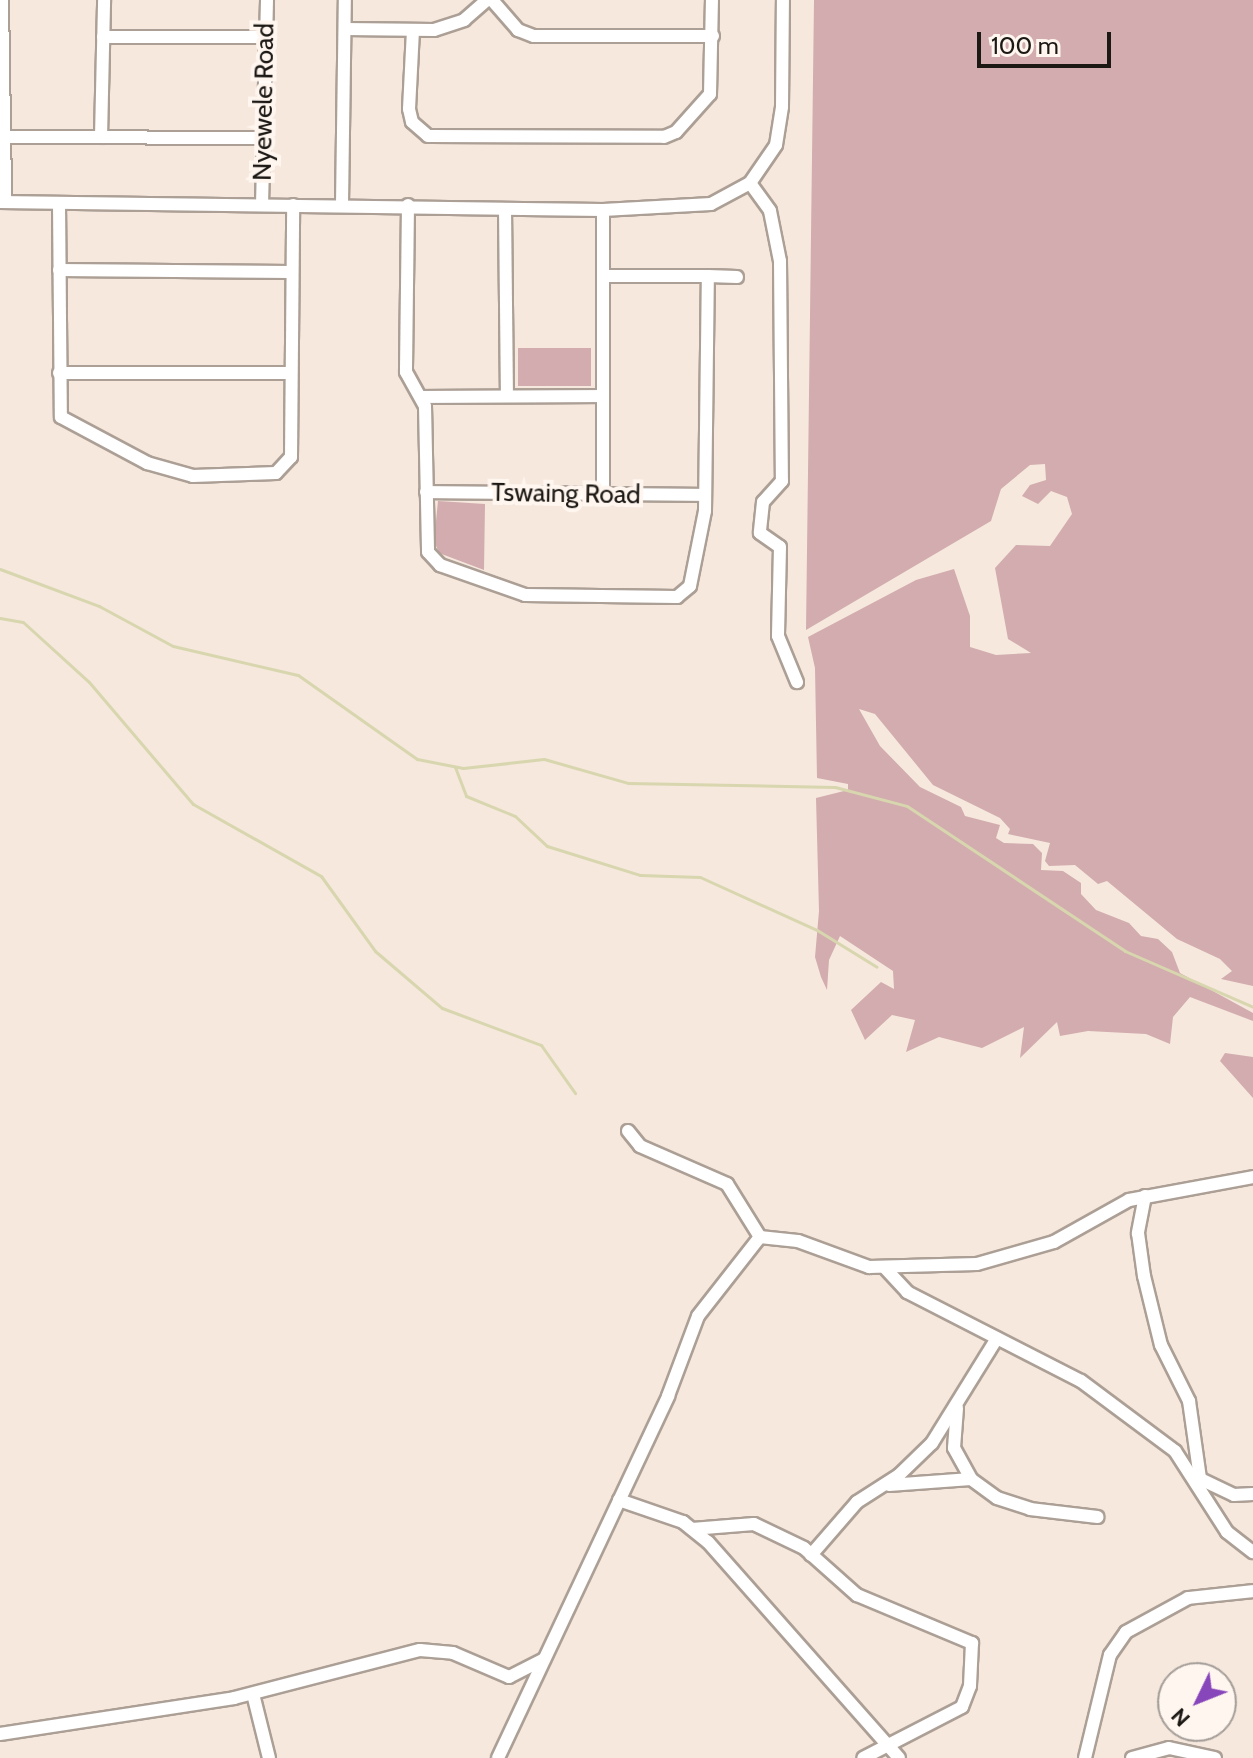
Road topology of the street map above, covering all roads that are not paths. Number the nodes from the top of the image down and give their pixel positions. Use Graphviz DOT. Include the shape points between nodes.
graph roads {
  1 [pos="2,0"];
  2 [pos="104,0"];
  3 [pos="267,0"];
  4 [pos="345,0"];
  5 [pos="489,0"];
  6 [pos="712,0"];
  7 [pos="783,0"];
  8 [pos="345,29"];
  9 [pos="413,30"];
  10 [pos="713,36"];
  11 [pos="103,37"];
  12 [pos="266,37"];
  13 [pos="2,137"];
  14 [pos="101,137"];
  15 [pos="263,138"];
  16 [pos="750,183"];
  17 [pos="2,202"];
  18 [pos="59,203"];
  19 [pos="342,204"];
  20 [pos="262,205"];
  21 [pos="293,205"];
  22 [pos="408,205"];
  23 [pos="505,209"];
  24 [pos="603,210"];
  25 [pos="59,270"];
  26 [pos="290,272"];
  27 [pos="603,276"];
  28 [pos="708,276"];
  29 [pos="737,277"];
  30 [pos="59,373"];
  31 [pos="290,373"];
  32 [pos="507,394"];
  33 [pos="602,396"];
  34 [pos="423,397"];
  35 [pos="426,492"];
  36 [pos="603,495"];
  37 [pos="705,495"];
  38 [pos="797,682"];
  39 [pos="628,1131"];
  40 [pos="1253,1177"];
  41 [pos="1145,1196"];
  42 [pos="760,1237"];
  43 [pos="885,1268"];
  44 [pos="997,1338"];
  45 [pos="957,1405"];
  46 [pos="1197,1477"];
  47 [pos="971,1479"];
  48 [pos="882,1486"];
  49 [pos="1253,1494"];
  50 [pos="619,1500"];
  51 [pos="1098,1517"];
  52 [pos="692,1529"];
  53 [pos="1253,1552"];
  54 [pos="811,1555"];
  55 [pos="1253,1591"];
  56 [pos="544,1659"];
  57 [pos="253,1694"];
  58 [pos="0,1734"];
  59 [pos="887,1745"];
  60 [pos="269,1758"];
  61 [pos="498,1758"];
  62 [pos="863,1758"];
  63 [pos="899,1758"];
  64 [pos="1085,1758"];
  65 [pos="1132,1758"];
  66 [pos="1215,1758"];
  1 -- 13 [label="street"];
  2 -- 11 [label="street"];
  3 -- 12 [label="street, Nyewele Road"];
  4 -- 8 [label="street"];
  5 -- 9 [label="street" via="454,25"];
  5 -- 10 [label="street" via="518,30 534,36"];
  6 -- 10 [label="street"];
  7 -- 16 [label="street" via="781,126 770,155"];
  8 -- 9 [label="street"];
  8 -- 19 [label="street"];
  9 -- 10 [label="street" via="412,122 440,138 670,135 708,100"];
  11 -- 12 [label="street"];
  11 -- 14 [label="street"];
  12 -- 15 [label="street, Nyewele Road"];
  13 -- 14 [label="street"];
  13 -- 17 [label="street"];
  14 -- 15 [label="street"];
  15 -- 20 [label="street, Nyewele Road"];
  16 -- 24 [label="street" via="711,204"];
  16 -- 38 [label="street" via="770,211 780,261 782,481 763,502 760,533 780,547 778,636"];
  17 -- 18 [label="street"];
  18 -- 20 [label="street"];
  18 -- 25 [label="street"];
  19 -- 21 [label="street"];
  19 -- 22 [label="street"];
  20 -- 21 [label="street"];
  21 -- 26 [label="street"];
  22 -- 23 [label="street"];
  22 -- 34 [label="street" via="406,372"];
  23 -- 24 [label="street"];
  23 -- 32 [label="street"];
  24 -- 27 [label="street"];
  25 -- 26 [label="street"];
  25 -- 30 [label="street"];
  26 -- 31 [label="street"];
  27 -- 28 [label="street"];
  27 -- 33 [label="street"];
  28 -- 29 [label="street"];
  28 -- 37 [label="street"];
  30 -- 31 [label="street"];
  30 -- 31 [label="street" via="58,408 68,424 147,463 193,476 282,470 291,457"];
  32 -- 33 [label="street"];
  32 -- 34 [label="street"];
  33 -- 36 [label="street"];
  34 -- 35 [label="street"];
  35 -- 36 [label="street, Tswaing Road"];
  35 -- 37 [label="street" via="426,547 440,565 525,595 671,598 690,586"];
  36 -- 37 [label="street, Tswaing Road"];
  39 -- 42 [label="street" via="640,1146 727,1184"];
  40 -- 41 [label="street"];
  41 -- 43 [label="street" via="1100,1214 1054,1242 991,1261"];
  41 -- 46 [label="street" via="1138,1233 1144,1276 1161,1345 1189,1401"];
  42 -- 43 [label="street" via="798,1241"];
  42 -- 50 [label="street" via="698,1316"];
  43 -- 44 [label="street" via="907,1292"];
  44 -- 45 [label="street"];
  44 -- 46 [label="street" via="1081,1381 1175,1451"];
  45 -- 47 [label="street" via="954,1448"];
  45 -- 48 [label="street" via="932,1443"];
  46 -- 49 [label="street" via="1234,1495"];
  46 -- 53 [label="street" via="1227,1532"];
  47 -- 48 [label="street"];
  47 -- 51 [label="street" via="997,1498 1030,1509"];
  48 -- 54 [label="street" via="857,1502"];
  50 -- 52 [label="street"];
  50 -- 56 [label="street"];
  52 -- 54 [label="street" via="754,1524"];
  52 -- 59 [label="street"];
  54 -- 59 [label="street" via="857,1595 972,1643 970,1686 962,1707"];
  55 -- 64 [label="street" via="1188,1598 1126,1632 1110,1655"];
  56 -- 57 [label="street" via="509,1677 453,1653 420,1650"];
  56 -- 61 [label="street"];
  57 -- 58 [label="street"];
  57 -- 60 [label="street"];
  59 -- 62 [label="street"];
  59 -- 63 [label="street"];
  65 -- 66 [label="street" via="1169,1748"];
}
